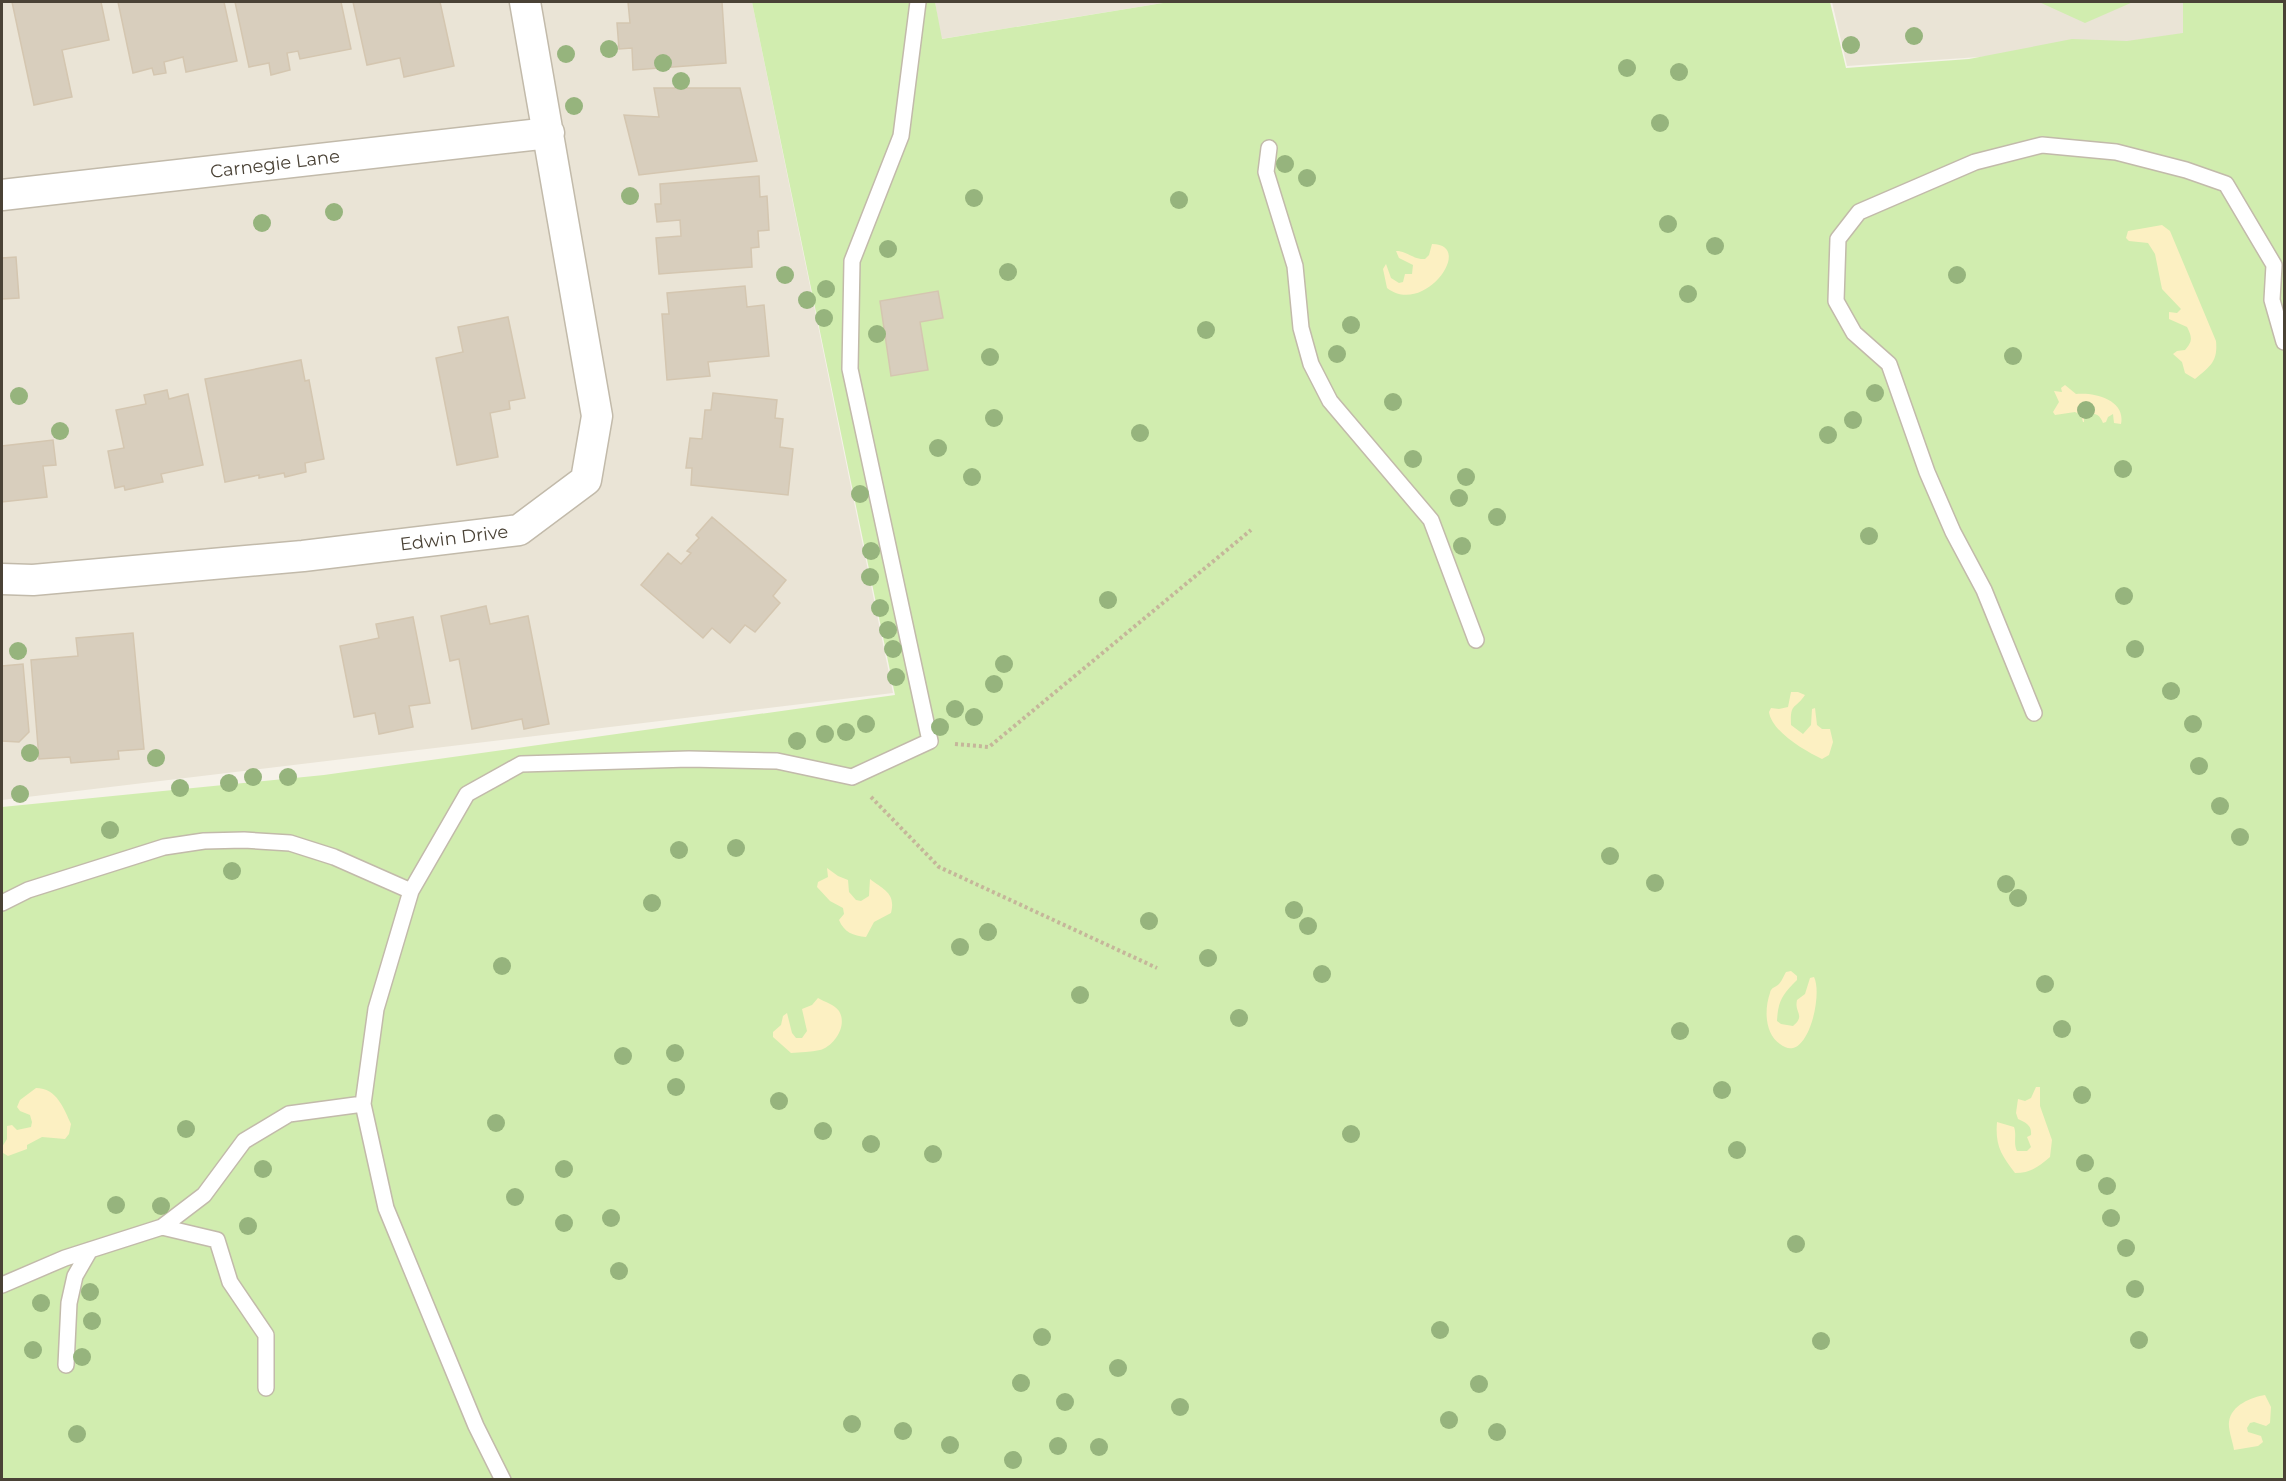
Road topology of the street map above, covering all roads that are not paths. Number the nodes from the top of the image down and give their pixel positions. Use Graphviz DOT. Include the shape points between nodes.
graph roads {
  1 [pos="525,2"];
  2 [pos="918,2"];
  3 [pos="549,133"];
  4 [pos="1269,148"];
  5 [pos="2,195"];
  6 [pos="2284,342"];
  7 [pos="2,579"];
  8 [pos="1476,640"];
  9 [pos="2034,713"];
  10 [pos="411,891"];
  11 [pos="2,903"];
  12 [pos="363,1104"];
  13 [pos="162,1227"];
  14 [pos="90,1250"];
  15 [pos="2,1285"];
  16 [pos="66,1365"];
  17 [pos="266,1388"];
  18 [pos="503,1479"];
  1 -- 3 [label="street, Edwin Drive"];
  2 -- 10 [label="lane" via="901,136 852,261 850,369 930,741 852,777 777,761 689,759 521,764 467,794"];
  3 -- 5 [label="street, Carnegie Lane"];
  3 -- 7 [label="street, Edwin Drive" via="597,416 586,480 519,530 303,556 33,580"];
  4 -- 8 [label="lane" via="1266,171 1295,266 1301,328 1311,364 1330,401 1431,520"];
  6 -- 9 [label="lane" via="2272,300 2274,265 2226,184 2116,152 2042,145 1975,162 1859,212 1838,239 1836,301 1854,333 1888,364 1927,472 1984,590"];
  10 -- 11 [label="lane" via="334,857 290,843 204,841 164,847 28,890"];
  10 -- 12 [label="lane" via="376,1009"];
  12 -- 13 [label="lane" via="289,1114 244,1141 204,1195"];
  12 -- 18 [label="lane" via="386,1208 476,1426"];
  13 -- 14 [label="lane"];
  13 -- 17 [label="lane" via="218,1240 230,1282 266,1335"];
  14 -- 15 [label="lane"];
  14 -- 16 [label="lane" via="75,1276 69,1304"];
}
